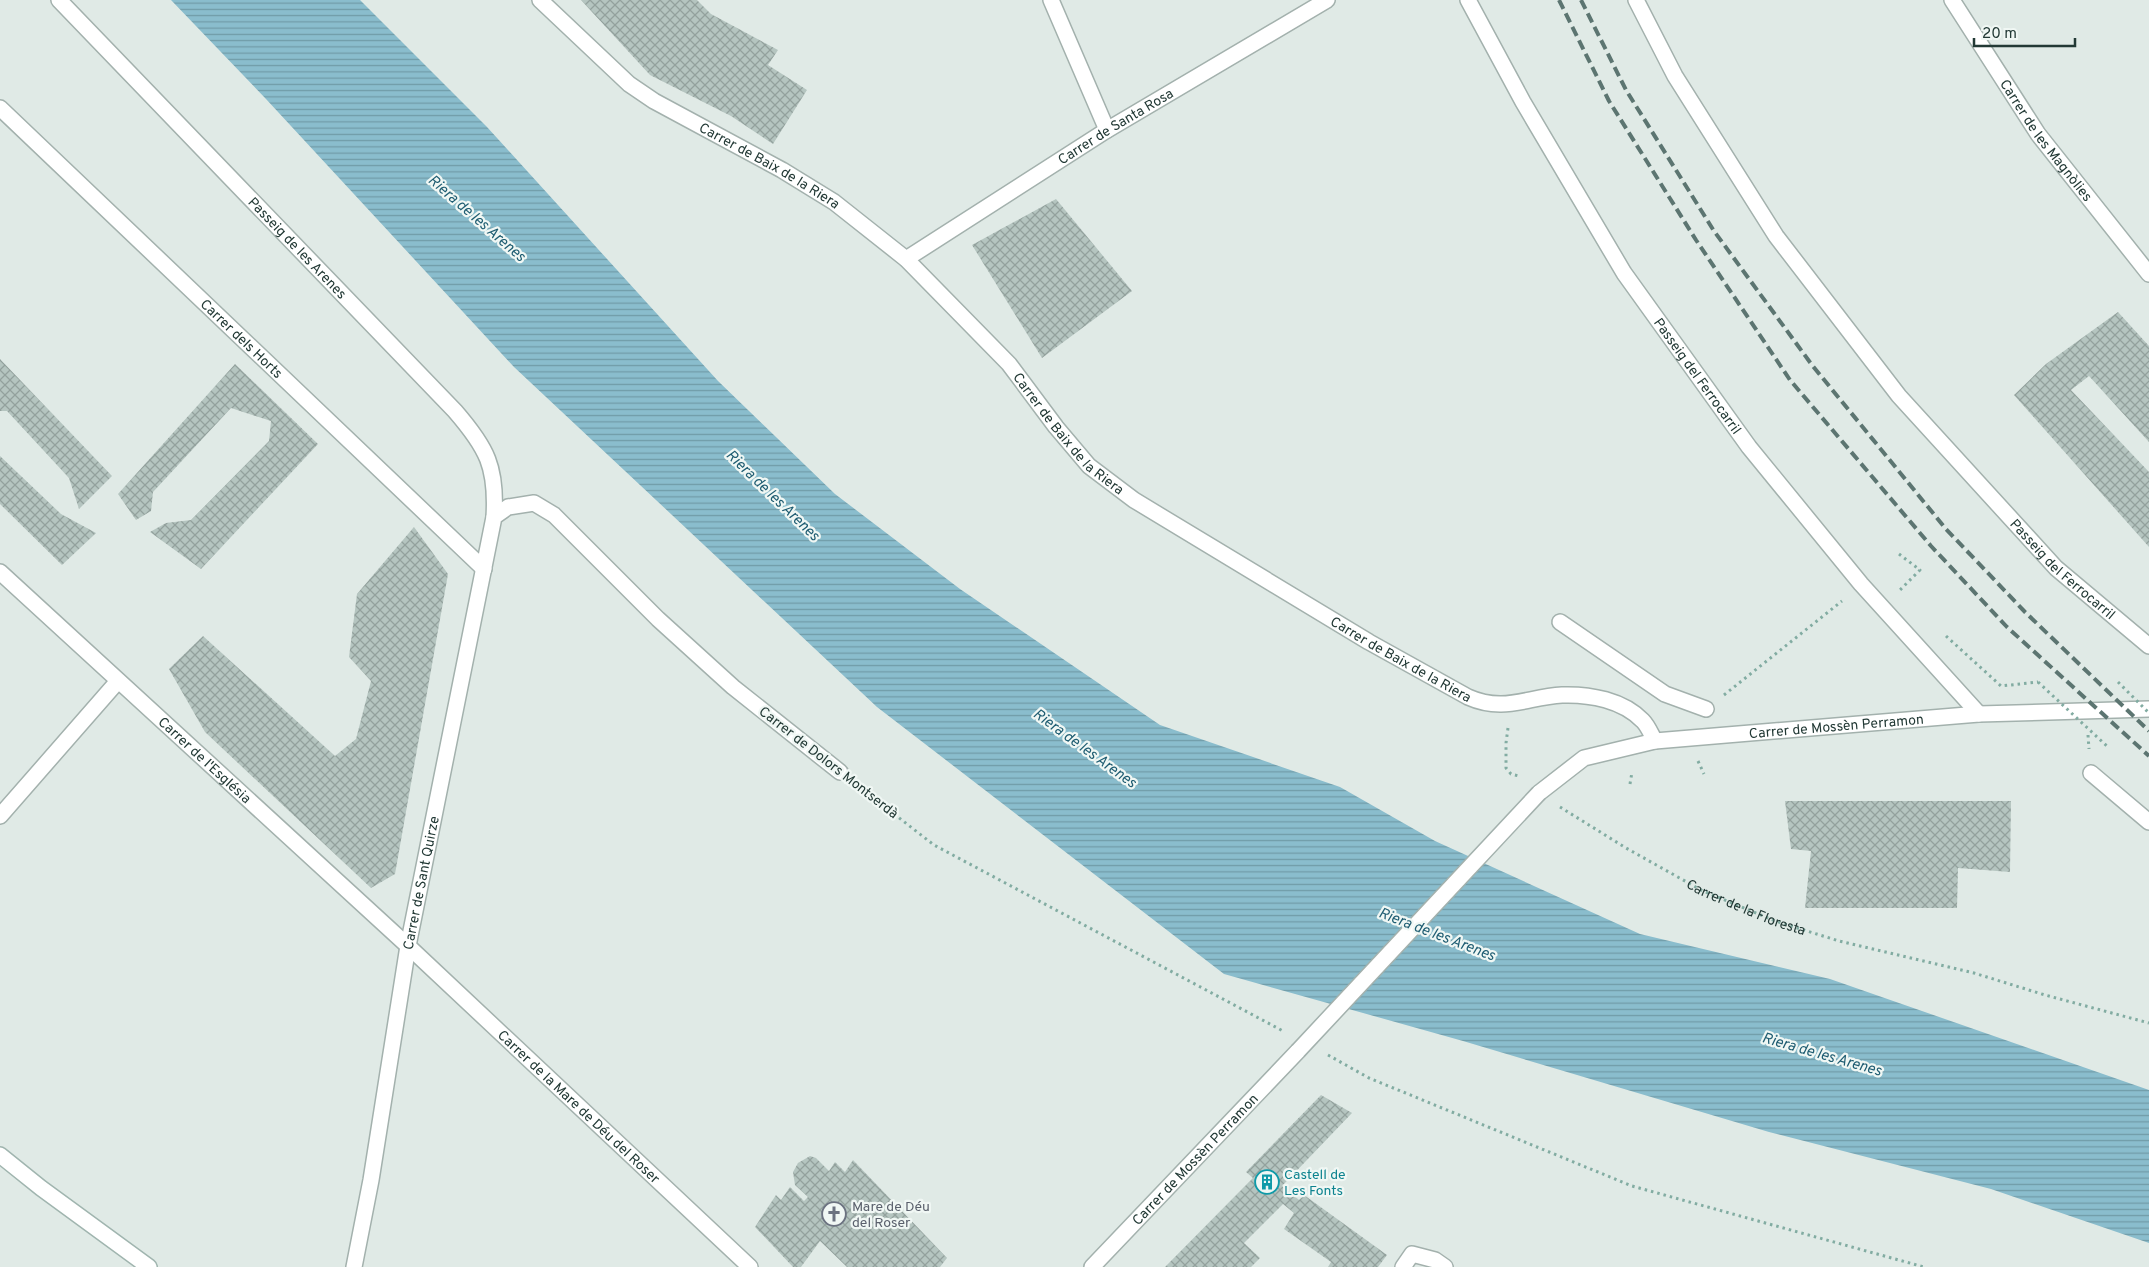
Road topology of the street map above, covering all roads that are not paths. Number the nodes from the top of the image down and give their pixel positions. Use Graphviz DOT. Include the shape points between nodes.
graph roads {
  1 [pos="59,0"];
  2 [pos="540,0"];
  3 [pos="1051,0"];
  4 [pos="1327,0"];
  5 [pos="1468,0"];
  6 [pos="1636,0"];
  7 [pos="1952,0"];
  8 [pos="0,108"];
  9 [pos="1107,130"];
  10 [pos="906,259"];
  11 [pos="2149,274"];
  12 [pos="494,517"];
  13 [pos="484,569"];
  14 [pos="0,572"];
  15 [pos="1560,622"];
  16 [pos="2149,646"];
  17 [pos="118,681"];
  18 [pos="1706,709"];
  19 [pos="2149,709"];
  20 [pos="1979,714"];
  21 [pos="1655,741"];
  22 [pos="840,772"];
  23 [pos="2091,773"];
  24 [pos="0,816"];
  25 [pos="2149,822"];
  26 [pos="408,946"];
  27 [pos="0,1155"];
  28 [pos="149,1267"];
  29 [pos="354,1267"];
  30 [pos="750,1267"];
  31 [pos="1092,1267"];
  32 [pos="1403,1267"];
  33 [pos="1445,1267"];
  1 -- 12 [label="street, Passeig de les Arenes" via="478,438 489,461 495,493"];
  2 -- 10 [label="street, Carrer de Baix de la Riera" via="629,84 834,202"];
  3 -- 9 [label="street"];
  4 -- 9 [label="street, Carrer de Santa Rosa"];
  5 -- 20 [label="street, Passeig del Ferrocarril" via="1523,102 1624,273 1749,447 1861,584"];
  6 -- 16 [label="street, Passeig del Ferrocarril" via="1675,76 1776,236 1899,396 2056,568"];
  7 -- 11 [label="street, Carrer de les Magnòlies" via="2038,134"];
  8 -- 13 [label="street, Carrer dels Horts"];
  9 -- 10 [label="street, Carrer de Santa Rosa"];
  10 -- 21 [label="street, Carrer de Baix de la Riera" via="1009,364 1089,466 1134,500 1344,628 1482,703 1509,704 1561,695 1602,698 1629,708 1644,722"];
  12 -- 13 [label="street, Carrer de Sant Quirze"];
  12 -- 22 [label="street, Carrer de Dolors Montserdà" via="508,507 534,502 554,515 658,619 733,687"];
  13 -- 26 [label="street, Carrer de Sant Quirze"];
  14 -- 17 [label="street, Carrer de l'Església"];
  15 -- 18 [label="street" via="1665,694"];
  17 -- 24 [label="street"];
  17 -- 26 [label="street, Carrer de l'Església"];
  19 -- 20 [label="street, Carrer de Mossèn Perramon"];
  20 -- 21 [label="street, Carrer de Mossèn Perramon"];
  21 -- 31 [label="street, Carrer de Mossèn Perramon, bridge" via="1584,758 1538,793"];
  23 -- 25 [label="street"];
  26 -- 29 [label="street, Carrer de Sant Quirze"];
  26 -- 30 [label="street, Carrer de la Mare de Déu del Roser"];
  27 -- 28 [label="street"];
  32 -- 33 [label="street" via="1412,1254 1435,1260"];
}
